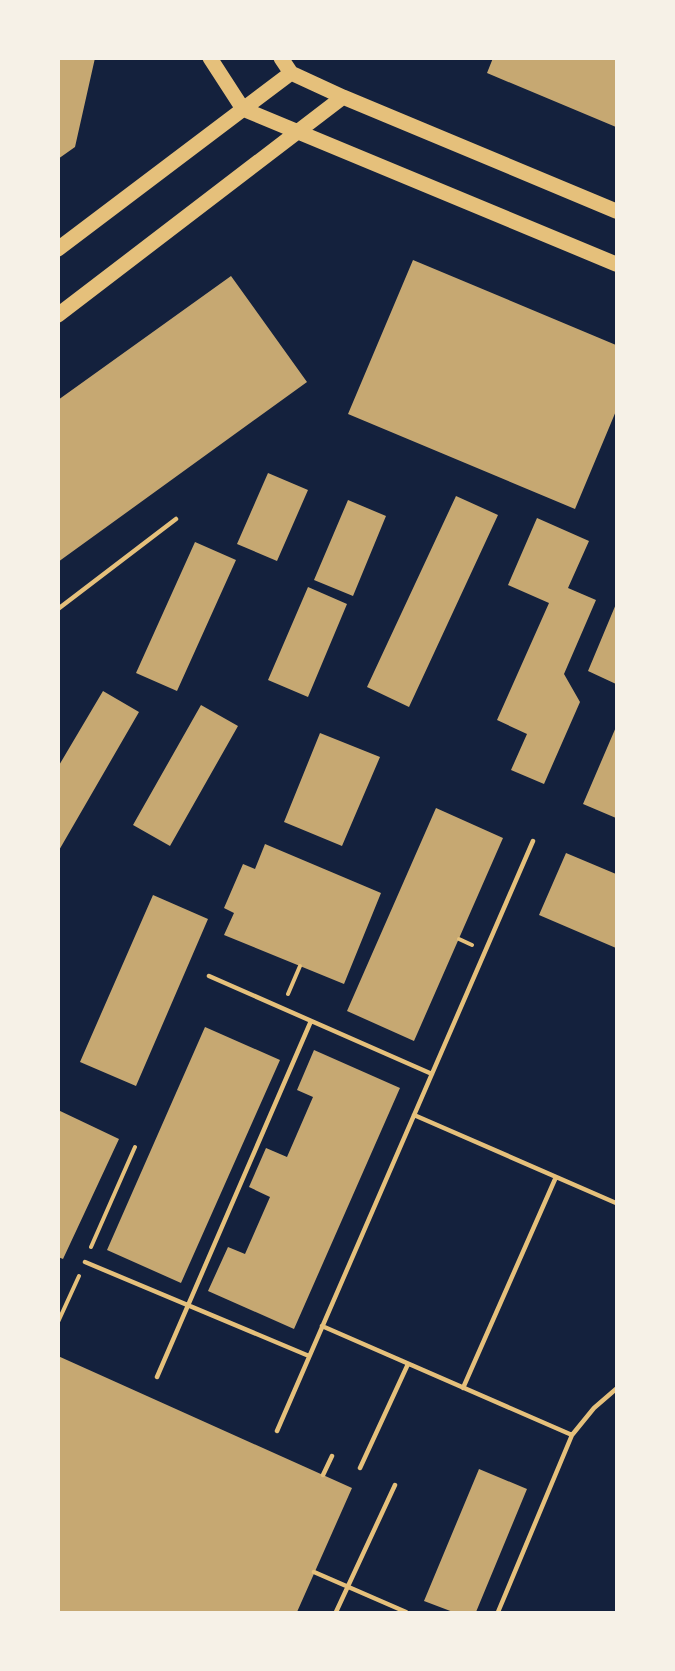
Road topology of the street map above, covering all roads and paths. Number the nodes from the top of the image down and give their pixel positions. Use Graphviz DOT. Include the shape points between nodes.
graph roads {
  1 [pos="210,58"];
  2 [pos="281,58"];
  3 [pos="291,73"];
  4 [pos="343,97"];
  5 [pos="243,109"];
  6 [pos="300,131"];
  7 [pos="616,211"];
  8 [pos="58,249"];
  9 [pos="616,264"];
  10 [pos="58,315"];
  11 [pos="176,519"];
  12 [pos="58,609"];
  13 [pos="533,841"];
  14 [pos="300,966"];
  15 [pos="209,976"];
  16 [pos="291,987"];
  17 [pos="311,1021"];
  18 [pos="432,1074"];
  19 [pos="414,1115"];
  20 [pos="135,1147"];
  21 [pos="556,1177"];
  22 [pos="616,1203"];
  23 [pos="85,1262"];
  24 [pos="187,1304"];
  25 [pos="58,1322"];
  26 [pos="322,1326"];
  27 [pos="309,1356"];
  28 [pos="408,1365"];
  29 [pos="157,1377"];
  30 [pos="463,1388"];
  31 [pos="616,1389"];
  32 [pos="276,1431"];
  33 [pos="572,1435"];
  34 [pos="332,1456"];
  35 [pos="360,1468"];
  36 [pos="322,1475"];
  37 [pos="395,1485"];
  38 [pos="314,1572"];
  39 [pos="348,1587"];
  40 [pos="336,1612"];
  41 [pos="406,1612"];
  42 [pos="498,1612"];
  1 -- 5 [label="main road"];
  2 -- 3 [label="main road"];
  3 -- 4 [label="main road"];
  3 -- 5 [label="main road"];
  4 -- 6 [label="main road"];
  4 -- 7 [label="main road"];
  5 -- 6 [label="main road"];
  5 -- 8 [label="main road"];
  6 -- 9 [label="main road"];
  6 -- 10 [label="main road"];
  11 -- 12 [label="lane"];
  13 -- 18 [label="lane"];
  14 -- 16 [label="path"];
  15 -- 17 [label="lane"];
  17 -- 18 [label="lane"];
  17 -- 24 [label="lane"];
  18 -- 19 [label="lane"];
  19 -- 21 [label="lane"];
  19 -- 26 [label="lane"];
  20 -- 23 [label="path"];
  21 -- 22 [label="lane"];
  21 -- 30 [label="lane"];
  23 -- 24 [label="lane"];
  23 -- 25 [label="path"];
  24 -- 27 [label="lane"];
  24 -- 29 [label="lane"];
  26 -- 27 [label="lane"];
  26 -- 28 [label="lane"];
  27 -- 32 [label="lane"];
  28 -- 30 [label="lane"];
  28 -- 35 [label="lane"];
  30 -- 33 [label="lane"];
  31 -- 33 [label="lane"];
  33 -- 42 [label="lane"];
  34 -- 36 [label="lane"];
  37 -- 39 [label="lane"];
  38 -- 39 [label="lane"];
  39 -- 40 [label="lane"];
  39 -- 41 [label="lane"];
}
